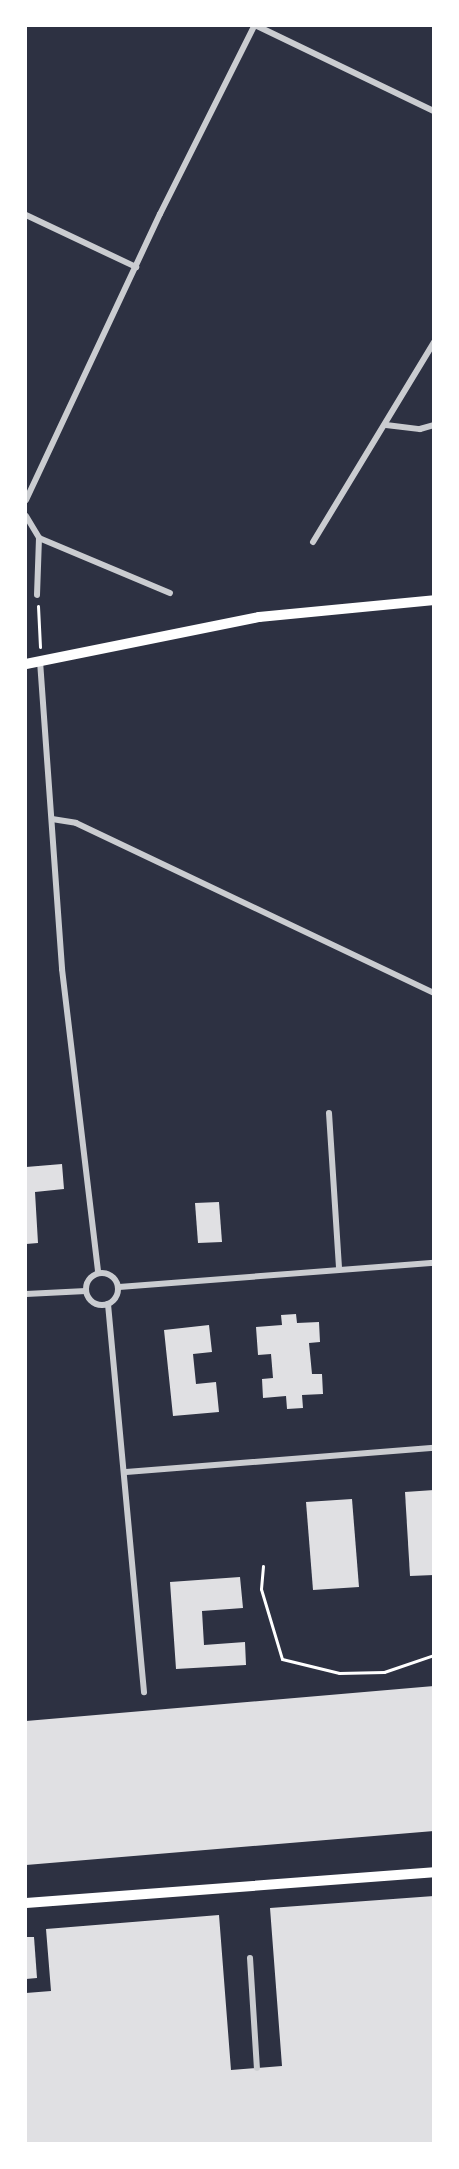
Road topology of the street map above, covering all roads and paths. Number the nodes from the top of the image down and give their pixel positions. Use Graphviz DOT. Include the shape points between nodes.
graph roads {
  1 [pos="255,26"];
  2 [pos="434,111"];
  3 [pos="26,215"];
  4 [pos="136,267"];
  5 [pos="434,342"];
  6 [pos="386,425"];
  7 [pos="434,425"];
  8 [pos="26,500"];
  9 [pos="26,516"];
  10 [pos="39,538"];
  11 [pos="313,542"];
  12 [pos="170,593"];
  13 [pos="37,595"];
  14 [pos="434,600"];
  15 [pos="40,661"];
  16 [pos="26,664"];
  17 [pos="51,819"];
  18 [pos="434,993"];
  19 [pos="329,1113"];
  20 [pos="434,1263"];
  21 [pos="339,1268"];
  22 [pos="98,1273"];
  23 [pos="119,1287"];
  24 [pos="86,1290"];
  25 [pos="26,1294"];
  26 [pos="108,1304"];
  27 [pos="434,1448"];
  28 [pos="126,1472"];
  29 [pos="263,1566"];
  30 [pos="434,1655"];
  31 [pos="144,1692"];
  32 [pos="434,1872"];
  33 [pos="26,1903"];
  34 [pos="250,1958"];
  35 [pos="257,2068"];
  1 -- 2 [label="street"];
  1 -- 4 [label="street"];
  3 -- 4 [label="street"];
  4 -- 8 [label="street"];
  5 -- 6 [label="street"];
  6 -- 7 [label="street" via="420,429"];
  6 -- 11 [label="street"];
  9 -- 10 [label="street"];
  10 -- 12 [label="street"];
  10 -- 13 [label="street"];
  13 -- 15 [label="path"];
  14 -- 15 [label="main road" via="259,616"];
  15 -- 16 [label="main road"];
  15 -- 17 [label="street"];
  17 -- 18 [label="street" via="76,823"];
  17 -- 22 [label="street" via="62,969"];
  19 -- 21 [label="street"];
  20 -- 21 [label="street"];
  21 -- 23 [label="street"];
  22 -- 23 [label="street" via="113,1277"];
  22 -- 24 [label="street" via="90,1279"];
  23 -- 26 [label="street"];
  24 -- 25 [label="street"];
  24 -- 26 [label="street" via="93,1302"];
  26 -- 28 [label="street"];
  27 -- 28 [label="street"];
  28 -- 31 [label="street"];
  29 -- 30 [label="path" via="261,1589 282,1659 339,1672 384,1672"];
  32 -- 33 [label="main road"];
  34 -- 35 [label="street"];
}
